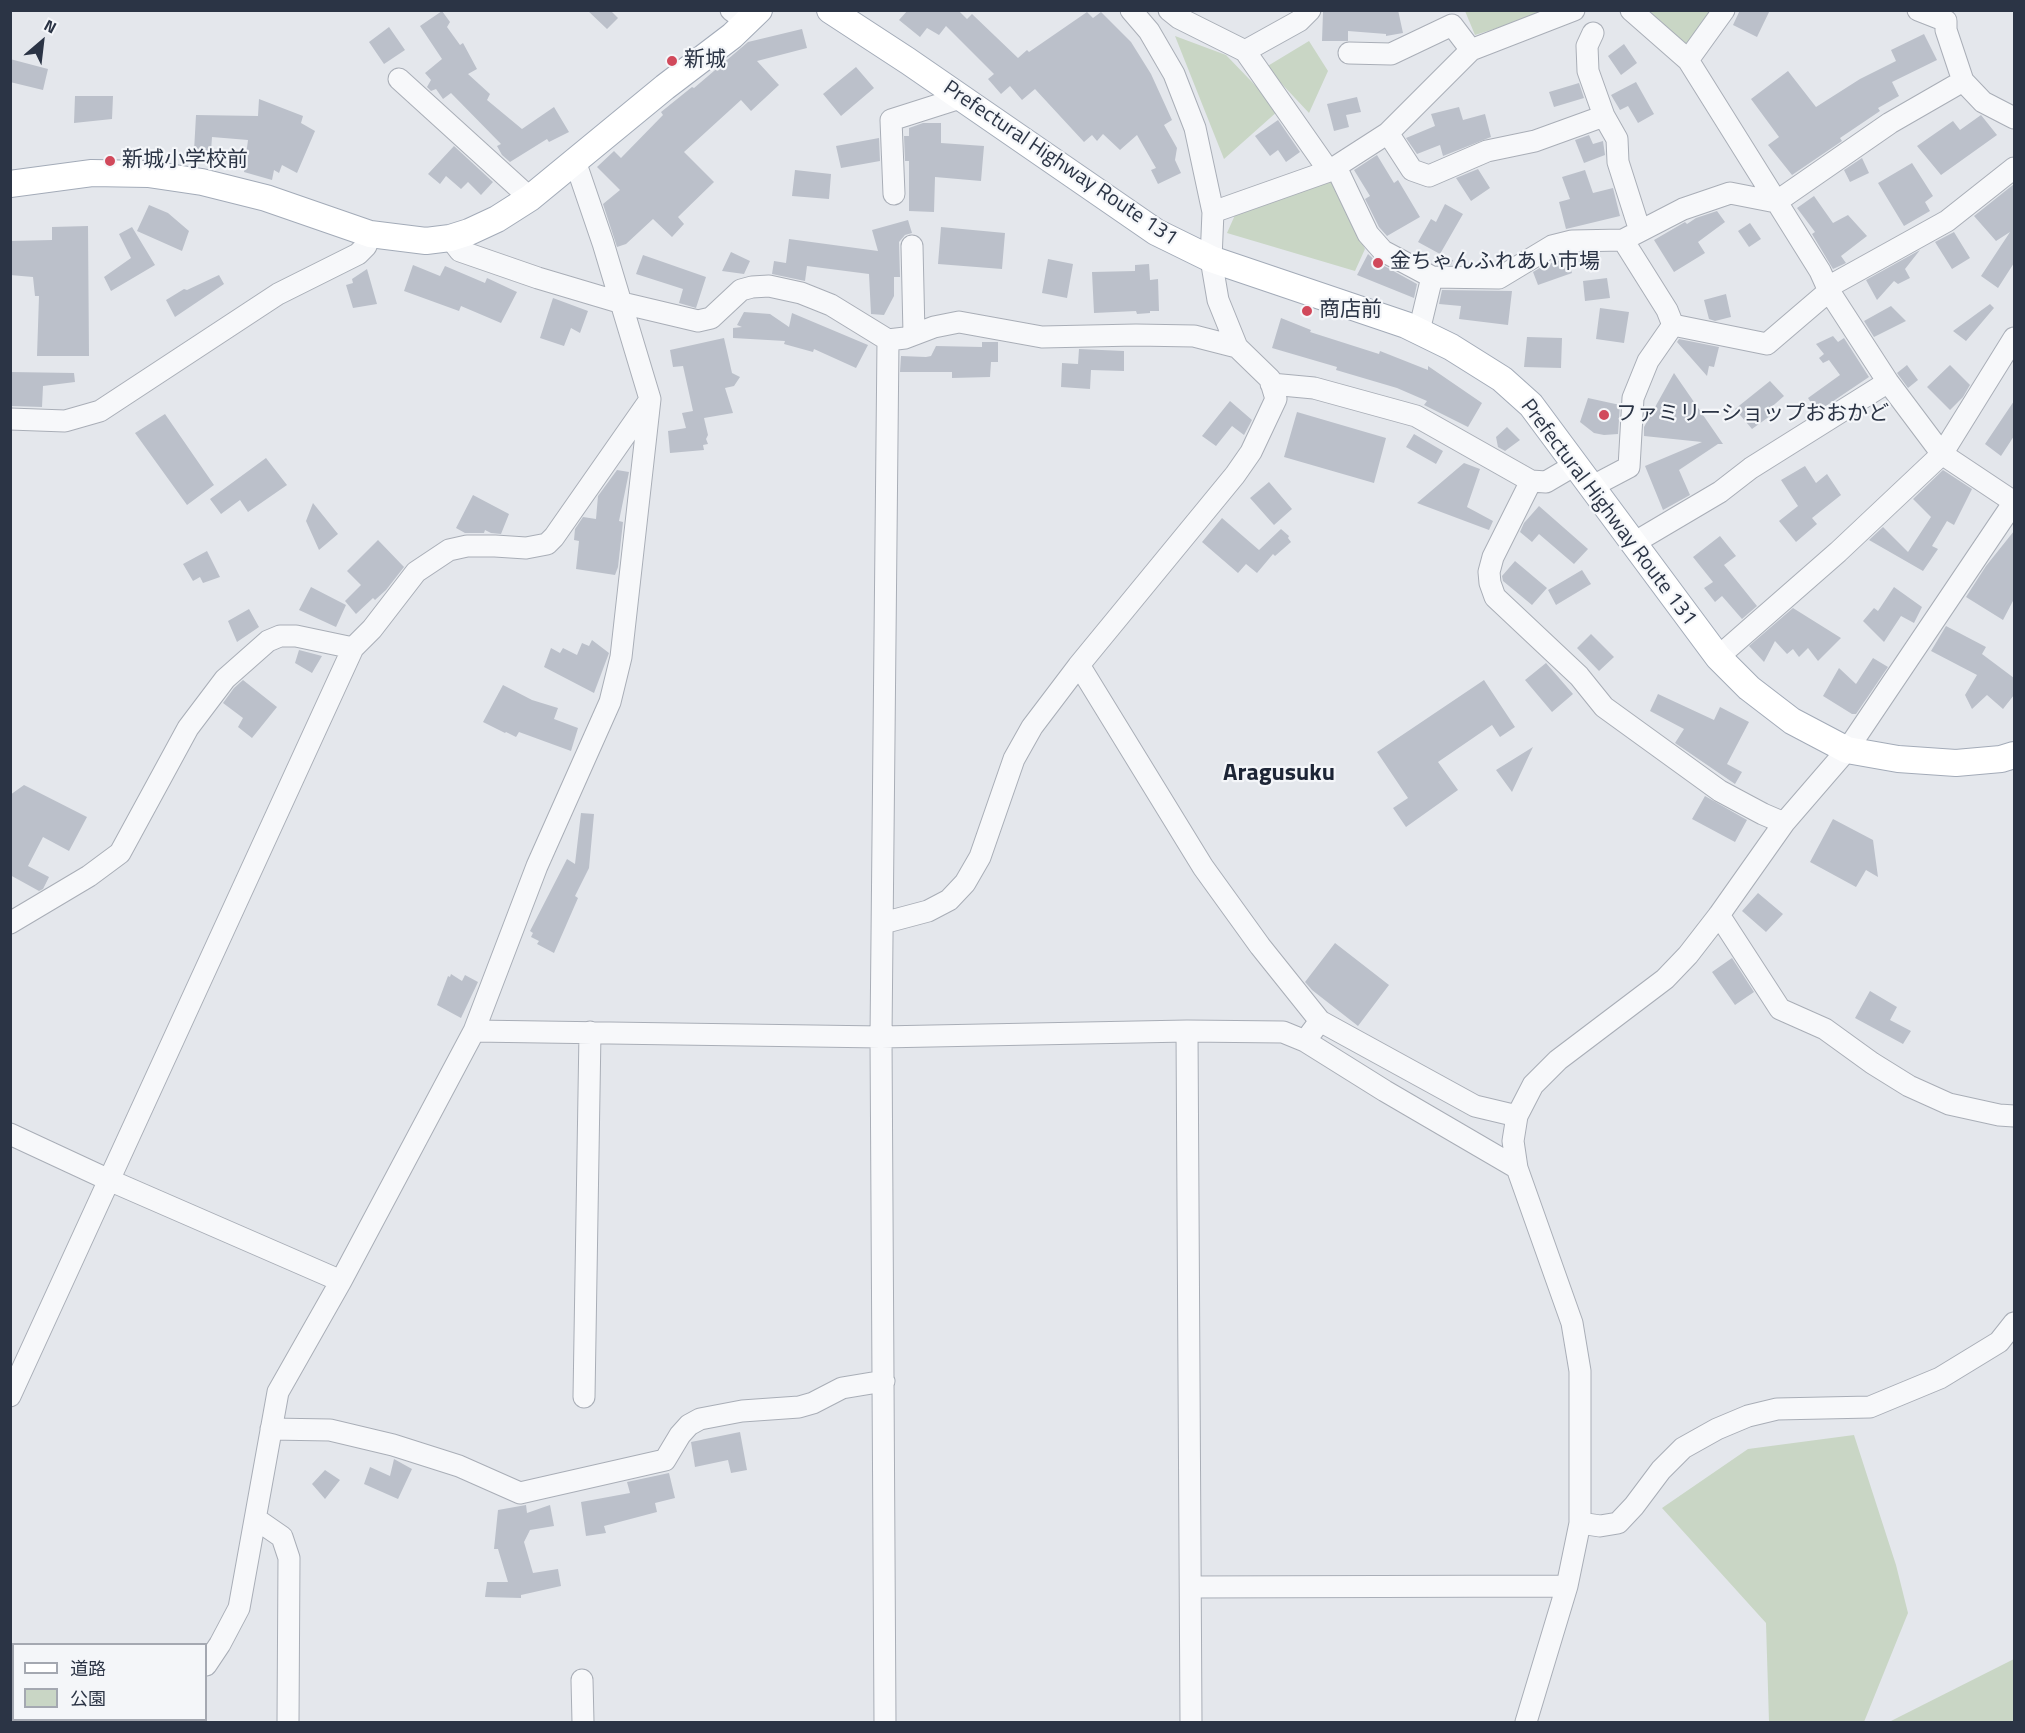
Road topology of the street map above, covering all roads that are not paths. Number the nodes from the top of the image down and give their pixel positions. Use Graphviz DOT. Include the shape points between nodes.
graph roads {
  1 [pos="830,10"];
  2 [pos="1131,10"];
  3 [pos="1168,10"];
  4 [pos="1310,10"];
  5 [pos="1574,10"];
  6 [pos="1631,10"];
  7 [pos="1724,10"];
  8 [pos="1918,10"];
  9 [pos="746,15"];
  10 [pos="1946,16"];
  11 [pos="1593,33"];
  12 [pos="1471,50"];
  13 [pos="1245,51"];
  14 [pos="1349,53"];
  15 [pos="1688,60"];
  16 [pos="399,79"];
  17 [pos="1963,81"];
  18 [pos="960,98"];
  19 [pos="1604,116"];
  20 [pos="2014,118"];
  21 [pos="1388,133"];
  22 [pos="575,161"];
  23 [pos="2014,168"];
  24 [pos="1333,169"];
  25 [pos="10,184"];
  26 [pos="894,194"];
  27 [pos="530,198"];
  28 [pos="1776,202"];
  29 [pos="1212,212"];
  30 [pos="370,234"];
  31 [pos="1631,236"];
  32 [pos="450,238"];
  33 [pos="912,246"];
  34 [pos="1211,259"];
  35 [pos="1431,277"];
  36 [pos="1828,289"];
  37 [pos="622,303"];
  38 [pos="1673,325"];
  39 [pos="1419,331"];
  40 [pos="914,334"];
  41 [pos="2014,338"];
  42 [pos="888,340"];
  43 [pos="1237,348"];
  44 [pos="1888,382"];
  45 [pos="1271,384"];
  46 [pos="650,399"];
  47 [pos="10,419"];
  48 [pos="1942,454"];
  49 [pos="1575,465"];
  50 [pos="1532,481"];
  51 [pos="1591,487"];
  52 [pos="2014,502"];
  53 [pos="1632,544"];
  54 [pos="353,648"];
  55 [pos="1718,657"];
  56 [pos="1079,665"];
  57 [pos="1847,750"];
  58 [pos="2014,755"];
  59 [pos="1784,823"];
  60 [pos="1719,915"];
  61 [pos="10,923"];
  62 [pos="883,923"];
  63 [pos="1320,1021"];
  64 [pos="474,1031"];
  65 [pos="1187,1031"];
  66 [pos="590,1032"];
  67 [pos="881,1037"];
  68 [pos="1305,1041"];
  69 [pos="1517,1116"];
  70 [pos="2014,1116"];
  71 [pos="10,1134"];
  72 [pos="1517,1168"];
  73 [pos="109,1180"];
  74 [pos="341,1281"];
  75 [pos="2014,1323"];
  76 [pos="884,1381"];
  77 [pos="10,1396"];
  78 [pos="584,1397"];
  79 [pos="271,1429"];
  80 [pos="256,1520"];
  81 [pos="1580,1523"];
  82 [pos="1567,1586"];
  83 [pos="1191,1587"];
  84 [pos="207,1664"];
  85 [pos="582,1680"];
  86 [pos="288,1722"];
  87 [pos="582,1722"];
  88 [pos="885,1722"];
  89 [pos="1191,1722"];
  90 [pos="1526,1722"];
  1 -- 18 [label="main road, Prefectural Highway Route 131"];
  2 -- 29 [label="street" via="1149,31 1174,74 1195,128"];
  3 -- 13 [label="street"];
  4 -- 13 [label="street" via="1299,21"];
  5 -- 12 [label="street"];
  6 -- 15 [label="street"];
  7 -- 15 [label="street"];
  8 -- 10 [label="street"];
  9 -- 22 [label="main road"];
  10 -- 17 [label="street" via="1946,30"];
  11 -- 19 [label="street" via="1587,46 1588,71"];
  12 -- 14 [label="street" via="1452,25 1391,54"];
  12 -- 21 [label="street"];
  13 -- 24 [label="street"];
  15 -- 28 [label="street"];
  16 -- 27 [label="street"];
  17 -- 20 [label="street" via="1983,102"];
  17 -- 28 [label="street" via="1890,123"];
  18 -- 26 [label="street" via="891,120"];
  18 -- 34 [label="main road, Prefectural Highway Route 131" via="1156,232"];
  19 -- 21 [label="street" via="1535,141 1487,150 1429,176 1412,171"];
  19 -- 31 [label="street" via="1617,139 1617,162"];
  21 -- 24 [label="street"];
  22 -- 27 [label="main road"];
  22 -- 37 [label="street"];
  23 -- 36 [label="street" via="1947,221"];
  24 -- 29 [label="street"];
  24 -- 35 [label="street" via="1368,234 1383,251"];
  25 -- 30 [label="main road" via="92,173 148,174 266,198"];
  27 -- 32 [label="main road" via="497,219"];
  28 -- 31 [label="street" via="1730,193 1683,209"];
  28 -- 36 [label="street"];
  29 -- 34 [label="street"];
  30 -- 32 [label="main road" via="426,241"];
  30 -- 47 [label="street" via="358,254 278,294 100,411 64,422"];
  31 -- 35 [label="street" via="1552,246 1499,278"];
  31 -- 38 [label="street"];
  32 -- 37 [label="street" via="460,251"];
  33 -- 40 [label="street"];
  34 -- 39 [label="main road, Prefectural Highway Route 131"];
  34 -- 43 [label="street" via="1218,300"];
  35 -- 39 [label="street"];
  36 -- 38 [label="street" via="1767,344"];
  36 -- 44 [label="street"];
  37 -- 42 [label="street" via="698,321 711,318 741,290 769,286 831,305"];
  37 -- 46 [label="street"];
  38 -- 51 [label="street" via="1648,361 1633,398 1629,467"];
  39 -- 49 [label="main road, Prefectural Highway Route 131" via="1502,379 1531,405"];
  40 -- 42 [label="street"];
  40 -- 43 [label="street" via="959,322 1042,337 1194,336"];
  41 -- 48 [label="street"];
  42 -- 62 [label="street"];
  43 -- 45 [label="street"];
  44 -- 48 [label="street"];
  44 -- 53 [label="street" via="1751,468 1720,492"];
  45 -- 50 [label="street" via="1314,388 1416,416"];
  45 -- 56 [label="street" via="1275,399 1241,467"];
  46 -- 54 [label="street" via="547,543 526,548 467,546 449,550 416,572"];
  46 -- 64 [label="street" via="621,657 610,702 537,866"];
  48 -- 52 [label="street"];
  48 -- 55 [label="street"];
  49 -- 50 [label="street" via="1546,482"];
  49 -- 51 [label="main road, Prefectural Highway Route 131"];
  50 -- 59 [label="street" via="1493,557 1489,572 1495,597 1579,676 1604,707 1720,791"];
  51 -- 53 [label="main road, Prefectural Highway Route 131"];
  52 -- 57 [label="street"];
  53 -- 55 [label="main road, Prefectural Highway Route 131"];
  54 -- 61 [label="street" via="296,636 268,641 225,679 188,728 120,853"];
  54 -- 73 [label="street"];
  55 -- 57 [label="main road, Prefectural Highway Route 131" via="1749,688 1792,721"];
  56 -- 62 [label="street" via="1032,727 1014,759 980,857 965,884 949,900 928,911"];
  56 -- 63 [label="street" via="1203,867"];
  57 -- 58 [label="main road, Prefectural Highway Route 131" via="1956,763"];
  57 -- 59 [label="street"];
  59 -- 60 [label="street"];
  60 -- 69 [label="street" via="1665,979 1558,1060 1533,1085"];
  60 -- 70 [label="street" via="1780,1009 1825,1029 1872,1064 1948,1104"];
  62 -- 67 [label="street"];
  63 -- 68 [label="street"];
  63 -- 69 [label="street" via="1475,1106"];
  64 -- 66 [label="street"];
  64 -- 74 [label="street"];
  65 -- 67 [label="street"];
  65 -- 68 [label="street" via="1283,1032"];
  65 -- 83 [label="street"];
  66 -- 67 [label="street"];
  66 -- 78 [label="street"];
  67 -- 76 [label="street"];
  68 -- 72 [label="street"];
  69 -- 72 [label="street" via="1513,1142"];
  71 -- 73 [label="street"];
  72 -- 81 [label="street" via="1572,1323 1580,1371"];
  73 -- 74 [label="street"];
  73 -- 77 [label="street"];
  74 -- 79 [label="street" via="278,1392"];
  75 -- 81 [label="street" via="1999,1342 1940,1378 1870,1407 1777,1409 1717,1429 1683,1448 1618,1523"];
  76 -- 79 [label="street" via="842,1388 799,1407 700,1419 680,1435 665,1460 520,1493 459,1466 361,1437 330,1430"];
  76 -- 88 [label="street"];
  79 -- 80 [label="street"];
  80 -- 84 [label="street" via="239,1608"];
  80 -- 86 [label="street" via="282,1537 289,1558"];
  81 -- 82 [label="street"];
  82 -- 83 [label="street"];
  82 -- 90 [label="street"];
  83 -- 89 [label="street"];
  85 -- 87 [label="street"];
}
